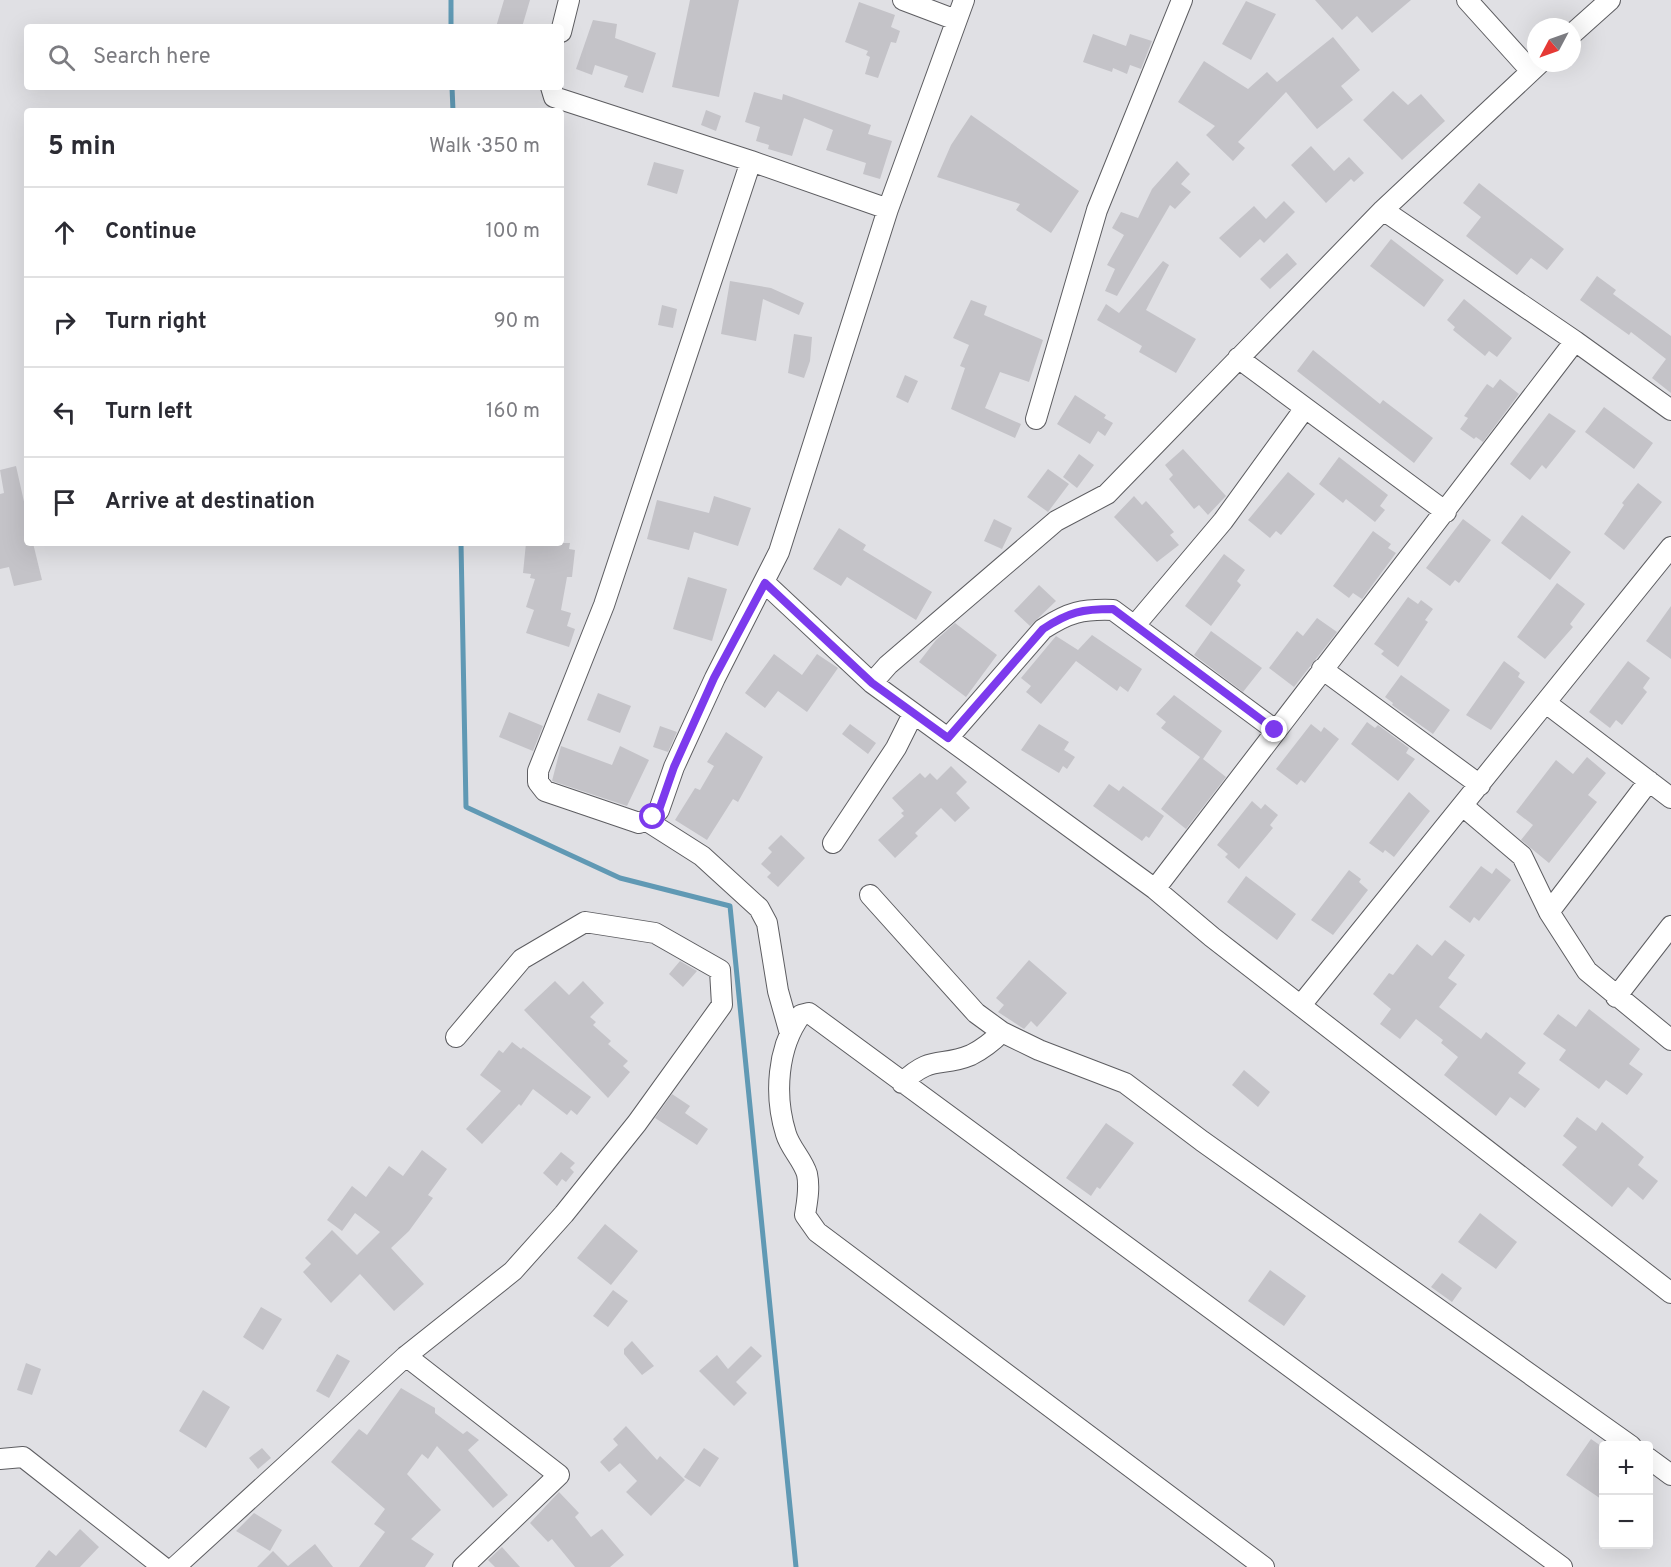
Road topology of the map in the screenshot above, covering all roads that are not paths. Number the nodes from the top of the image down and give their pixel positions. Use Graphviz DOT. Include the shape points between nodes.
graph roads {
  1 [pos="569,0"];
  2 [pos="903,0"];
  3 [pos="964,0"];
  4 [pos="1182,0"];
  5 [pos="1467,0"];
  6 [pos="1610,0"];
  7 [pos="957,20"];
  8 [pos="563,24"];
  9 [pos="1581,26"];
  10 [pos="1527,58"];
  11 [pos="1531,72"];
  12 [pos="552,90"];
  13 [pos="751,161"];
  14 [pos="888,209"];
  15 [pos="1383,210"];
  16 [pos="1575,341"];
  17 [pos="1238,358"];
  18 [pos="1305,408"];
  19 [pos="1671,411"];
  20 [pos="1036,419"];
  21 [pos="1446,512"];
  22 [pos="1670,549"];
  23 [pos="765,583"];
  24 [pos="1136,624"];
  25 [pos="1322,669"];
  26 [pos="872,683"];
  27 [pos="1546,703"];
  28 [pos="913,714"];
  29 [pos="1275,730"];
  30 [pos="948,738"];
  31 [pos="1649,780"];
  32 [pos="1480,785"];
  33 [pos="1671,798"];
  34 [pos="1463,806"];
  35 [pos="647,821"];
  36 [pos="834,843"];
  37 [pos="1155,889"];
  38 [pos="870,895"];
  39 [pos="1549,912"];
  40 [pos="1671,926"];
  41 [pos="1616,997"];
  42 [pos="1301,1005"];
  43 [pos="789,1030"];
  44 [pos="1002,1032"];
  45 [pos="456,1037"];
  46 [pos="1671,1040"];
  47 [pos="902,1083"];
  48 [pos="1671,1293"];
  49 [pos="406,1356"];
  50 [pos="1624,1441"];
  51 [pos="0,1459"];
  52 [pos="1653,1462"];
  53 [pos="1671,1475"];
  54 [pos="163,1567"];
  55 [pos="175,1567"];
  56 [pos="463,1567"];
  57 [pos="1264,1567"];
  58 [pos="1562,1567"];
  1 -- 8 [label="street"];
  2 -- 7 [label="street"];
  3 -- 7 [label="street"];
  4 -- 20 [label="street" via="1097,210"];
  5 -- 10 [label="street"];
  6 -- 9 [label="street"];
  7 -- 14 [label="street"];
  11 -- 15 [label="street"];
  12 -- 13 [label="street" via="554,97"];
  13 -- 14 [label="street"];
  13 -- 35 [label="street" via="604,605 538,771 538,782 545,791 559,798 630,821"];
  14 -- 23 [label="street" via="784,536"];
  15 -- 16 [label="street"];
  15 -- 17 [label="street"];
  16 -- 19 [label="street"];
  16 -- 21 [label="street"];
  17 -- 18 [label="street"];
  17 -- 26 [label="street" via="1107,494 1056,521"];
  18 -- 21 [label="street"];
  18 -- 24 [label="street" via="1223,521"];
  21 -- 25 [label="street"];
  22 -- 27 [label="street"];
  23 -- 26 [label="street"];
  23 -- 35 [label="street" via="714,678 659,810"];
  24 -- 29 [label="street"];
  24 -- 30 [label="street" via="1113,609 1084,609 1063,616 1043,629"];
  25 -- 29 [label="street"];
  25 -- 32 [label="street"];
  26 -- 28 [label="street"];
  27 -- 31 [label="street"];
  27 -- 32 [label="street"];
  28 -- 30 [label="street"];
  28 -- 36 [label="street" via="896,748"];
  29 -- 37 [label="street"];
  30 -- 37 [label="street"];
  31 -- 33 [label="street"];
  31 -- 39 [label="street"];
  32 -- 34 [label="street"];
  34 -- 39 [label="street" via="1522,856"];
  34 -- 42 [label="street"];
  35 -- 43 [label="street" via="702,856 759,909 767,923"];
  37 -- 42 [label="street"];
  38 -- 44 [label="street" via="949,987"];
  39 -- 41 [label="street" via="1587,971"];
  40 -- 41 [label="street"];
  41 -- 46 [label="street"];
  42 -- 48 [label="street"];
  43 -- 47 [label="street" via="801,1014 809,1013"];
  43 -- 57 [label="street" via="781,1062 780,1106 786,1135 806,1172 806,1215 818,1232"];
  44 -- 47 [label="street" via="970,1055 930,1062 916,1069"];
  44 -- 50 [label="street" via="1125,1083"];
  45 -- 49 [label="street" via="522,959 585,922 655,933 720,970 722,1005 670,1080 564,1214 513,1271"];
  47 -- 58 [label="street"];
  49 -- 55 [label="street"];
  49 -- 56 [label="street" via="559,1475"];
  51 -- 54 [label="street" via="23,1457"];
  52 -- 53 [label="street"];
}
